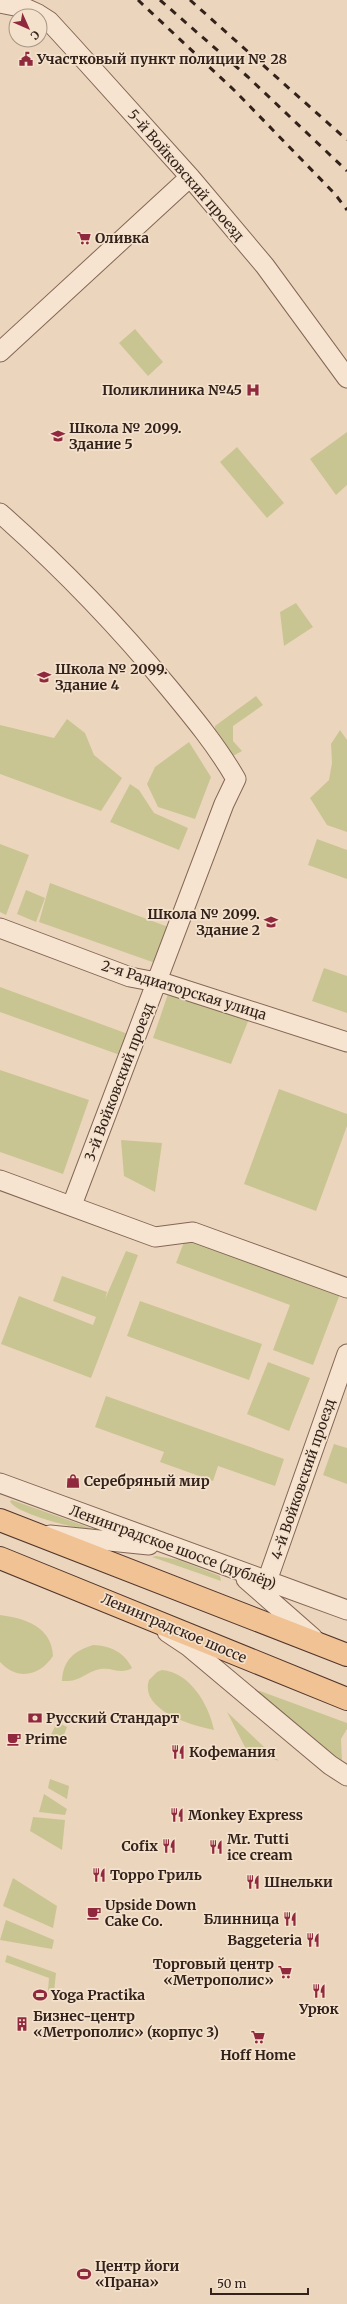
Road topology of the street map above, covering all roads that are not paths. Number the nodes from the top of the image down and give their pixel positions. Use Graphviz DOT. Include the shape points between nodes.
graph roads {
  1 [pos="0,3"];
  2 [pos="190,177"];
  3 [pos="0,352"];
  4 [pos="347,378"];
  5 [pos="0,513"];
  6 [pos="0,928"];
  7 [pos="158,981"];
  8 [pos="347,1042"];
  9 [pos="0,1180"];
  10 [pos="72,1205"];
  11 [pos="347,1288"];
  12 [pos="347,1354"];
  13 [pos="0,1483"];
  14 [pos="0,1520"];
  15 [pos="39,1534"];
  16 [pos="178,1548"];
  17 [pos="3,1560"];
  18 [pos="226,1566"];
  19 [pos="267,1581"];
  20 [pos="296,1591"];
  21 [pos="347,1610"];
  22 [pos="138,1612"];
  23 [pos="285,1613"];
  24 [pos="325,1647"];
  25 [pos="347,1656"];
  26 [pos="347,1699"];
  27 [pos="347,1776"];
  1 -- 2 [label="street, 5-й Войковский проезд" via="25,8 49,21"];
  2 -- 3 [label="street"];
  2 -- 4 [label="street, 5-й Войковский проезд" via="265,266"];
  5 -- 7 [label="street, 3-й Войковский проезд" via="75,582 127,637 199,725 236,779 224,804"];
  6 -- 7 [label="street, 2-я Радиаторская улица" via="130,977"];
  7 -- 8 [label="street, 2-я Радиаторская улица"];
  7 -- 10 [label="street, 3-й Войковский проезд"];
  9 -- 10 [label="street"];
  10 -- 11 [label="street" via="155,1237 193,1232"];
  12 -- 19 [label="street, 4-й Войковский проезд"];
  13 -- 16 [label="street, Ленинградское шоссе (дублёр)"];
  14 -- 15 [label="main road"];
  15 -- 16 [label="street"];
  15 -- 24 [label="main road"];
  16 -- 18 [label="street, Ленинградское шоссе (дублёр)"];
  17 -- 22 [label="main road, Ленинградское шоссе"];
  18 -- 19 [label="street, Ленинградское шоссе (дублёр)"];
  18 -- 23 [label="street" via="264,1593"];
  19 -- 20 [label="street, Ленинградское шоссе (дублёр)"];
  20 -- 21 [label="street, Ленинградское шоссе (дублёр)"];
  20 -- 23 [label="street" via="285,1596 282,1601"];
  22 -- 26 [label="main road, Ленинградское шоссе"];
  22 -- 27 [label="street" via="188,1646 330,1765"];
  23 -- 24 [label="street"];
  24 -- 25 [label="main road"];
}
